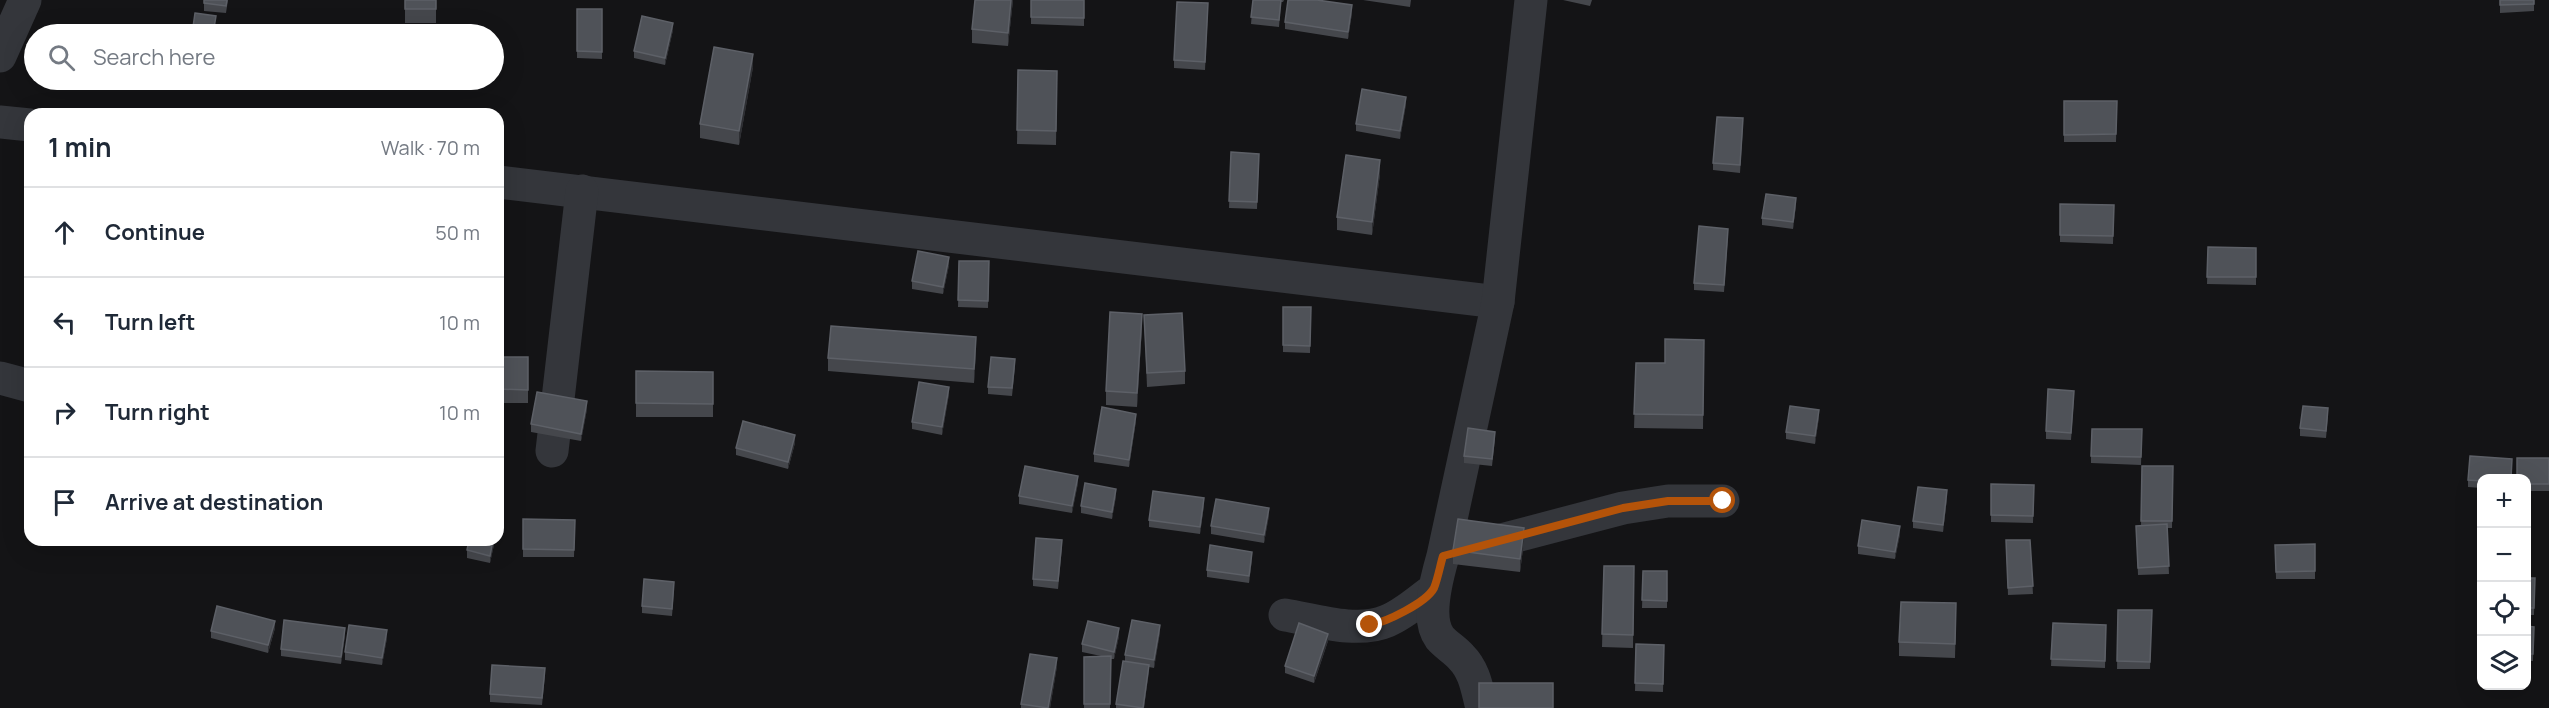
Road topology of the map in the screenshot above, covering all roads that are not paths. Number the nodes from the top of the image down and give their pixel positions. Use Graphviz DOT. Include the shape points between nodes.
graph roads {
  1 [pos="25,0"];
  2 [pos="1531,0"];
  3 [pos="0,56"];
  4 [pos="0,122"];
  5 [pos="24,124"];
  6 [pos="504,183"];
  7 [pos="582,191"];
  8 [pos="1498,302"];
  9 [pos="0,378"];
  10 [pos="24,384"];
  11 [pos="552,451"];
  12 [pos="1723,501"];
  13 [pos="1443,556"];
  14 [pos="1433,590"];
  15 [pos="1285,615"];
  16 [pos="1482,708"];
  1 -- 3 [label="street"];
  2 -- 8 [label="street"];
  4 -- 5 [label="street"];
  6 -- 7 [label="street"];
  7 -- 8 [label="street"];
  7 -- 11 [label="street"];
  8 -- 13 [label="street"];
  9 -- 10 [label="street"];
  12 -- 13 [label="street" via="1668,501 1623,508"];
  13 -- 14 [label="street"];
  14 -- 15 [label="street" via="1385,622 1370,625"];
  14 -- 16 [label="street" via="1439,636 1473,673"];
}
